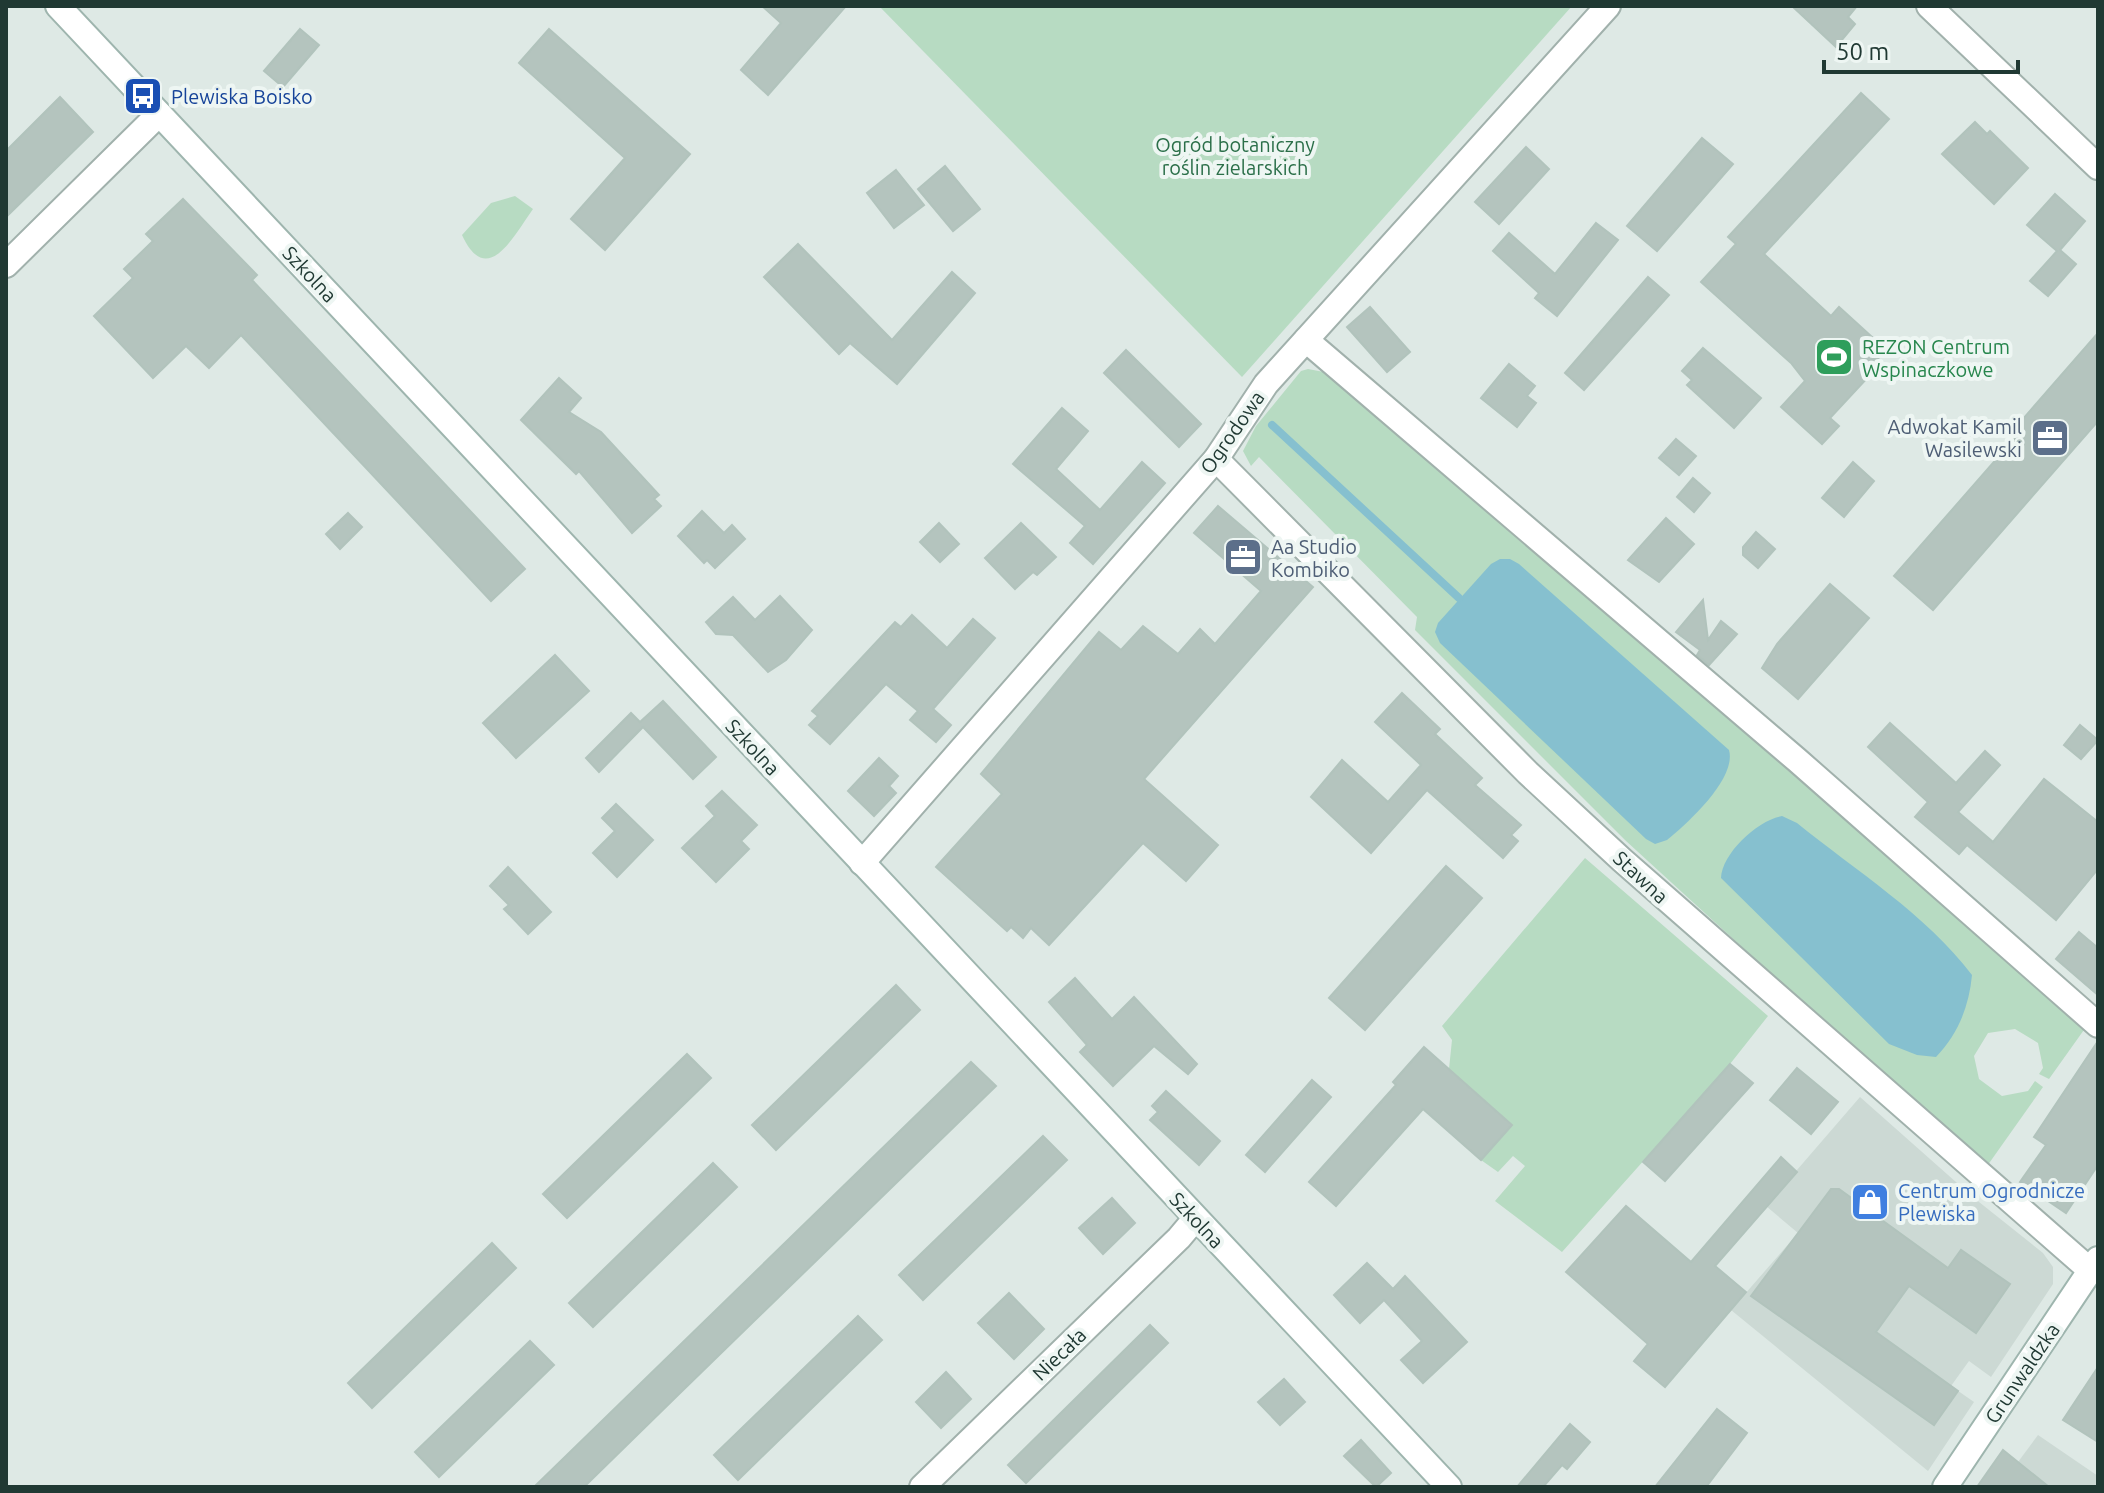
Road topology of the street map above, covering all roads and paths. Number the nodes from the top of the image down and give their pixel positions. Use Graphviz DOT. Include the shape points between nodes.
graph roads {
  1 [pos="58,6"];
  2 [pos="1608,6"];
  3 [pos="1929,6"];
  4 [pos="159,114"];
  5 [pos="2098,167"];
  6 [pos="6,265"];
  7 [pos="1306,340"];
  8 [pos="1216,459"];
  9 [pos="862,863"];
  10 [pos="2098,1025"];
  11 [pos="1195,1219"];
  12 [pos="2094,1265"];
  13 [pos="922,1487"];
  14 [pos="1449,1487"];
  15 [pos="1945,1487"];
  1 -- 4 [label="street, Szkolna"];
  2 -- 7 [label="street, Ogrodowa"];
  3 -- 5 [label="street"];
  4 -- 6 [label="street"];
  4 -- 9 [label="street, Szkolna"];
  7 -- 8 [label="street, Ogrodowa" via="1266,384"];
  7 -- 10 [label="street"];
  8 -- 9 [label="street, Ogrodowa"];
  8 -- 12 [label="street, Stawna" via="1528,773 1634,871"];
  9 -- 11 [label="street, Szkolna"];
  11 -- 13 [label="street, Niecała"];
  11 -- 14 [label="street, Szkolna"];
  12 -- 15 [label="street, Grunwaldzka"];
}
